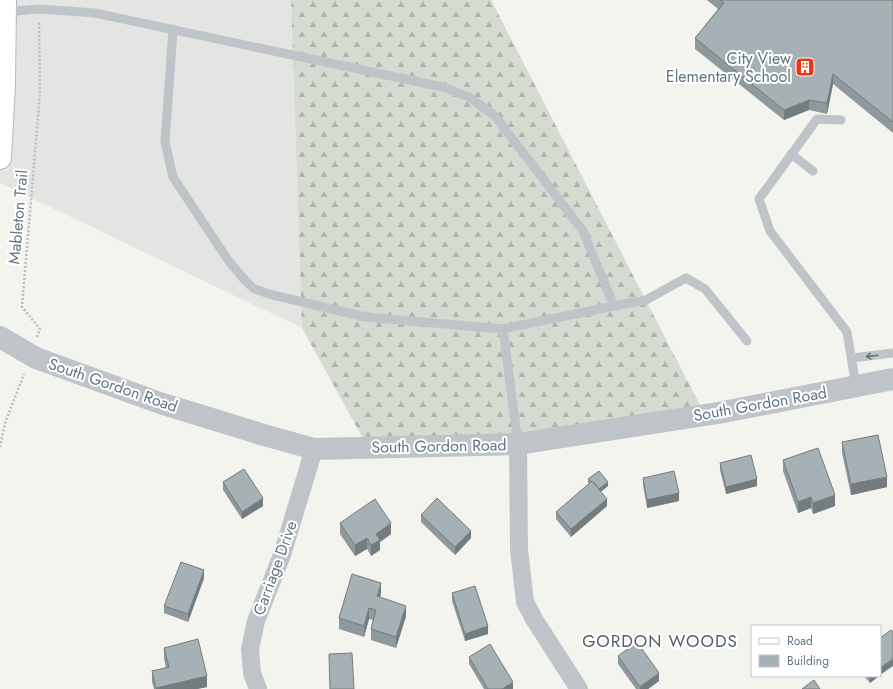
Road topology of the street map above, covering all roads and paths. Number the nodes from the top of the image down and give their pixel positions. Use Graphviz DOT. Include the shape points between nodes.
graph roads {
  1 [pos="5,6"];
  2 [pos="39,9"];
  3 [pos="173,29"];
  4 [pos="841,120"];
  5 [pos="791,154"];
  6 [pos="0,158"];
  7 [pos="813,171"];
  8 [pos="614,306"];
  9 [pos="503,329"];
  10 [pos="0,337"];
  11 [pos="747,341"];
  12 [pos="893,353"];
  13 [pos="31,355"];
  14 [pos="852,358"];
  15 [pos="893,379"];
  16 [pos="856,386"];
  17 [pos="518,444"];
  18 [pos="0,447"];
  19 [pos="314,449"];
  20 [pos="258,689"];
  21 [pos="579,689"];
  1 -- 2 [label="lane"];
  1 -- 6 [label="main road"];
  2 -- 3 [label="lane" via="95,13"];
  2 -- 13 [label="path, Mableton Trail" via="40,93 22,307 40,329"];
  3 -- 8 [label="lane" via="443,87 469,96 495,116 583,231"];
  3 -- 9 [label="lane" via="165,142 173,177 228,260 253,288 366,317"];
  4 -- 5 [label="lane" via="817,119"];
  5 -- 7 [label="lane"];
  5 -- 14 [label="lane" via="759,198 770,231 847,332"];
  8 -- 9 [label="lane"];
  8 -- 11 [label="lane" via="646,300 686,278 705,289"];
  9 -- 17 [label="lane"];
  10 -- 13 [label="street, South Gordon Road"];
  12 -- 14 [label="lane, one-way"];
  13 -- 18 [label="path, Mableton Trail" via="5,423"];
  13 -- 19 [label="street, South Gordon Road" via="160,403"];
  14 -- 16 [label="lane"];
  15 -- 16 [label="street, South Gordon Road"];
  16 -- 17 [label="street, South Gordon Road" via="718,413"];
  17 -- 19 [label="street, South Gordon Road"];
  17 -- 21 [label="street" via="519,549 525,602"];
  19 -- 20 [label="street, Carriage Drive" via="282,555 256,621 250,649 252,672"];
}
